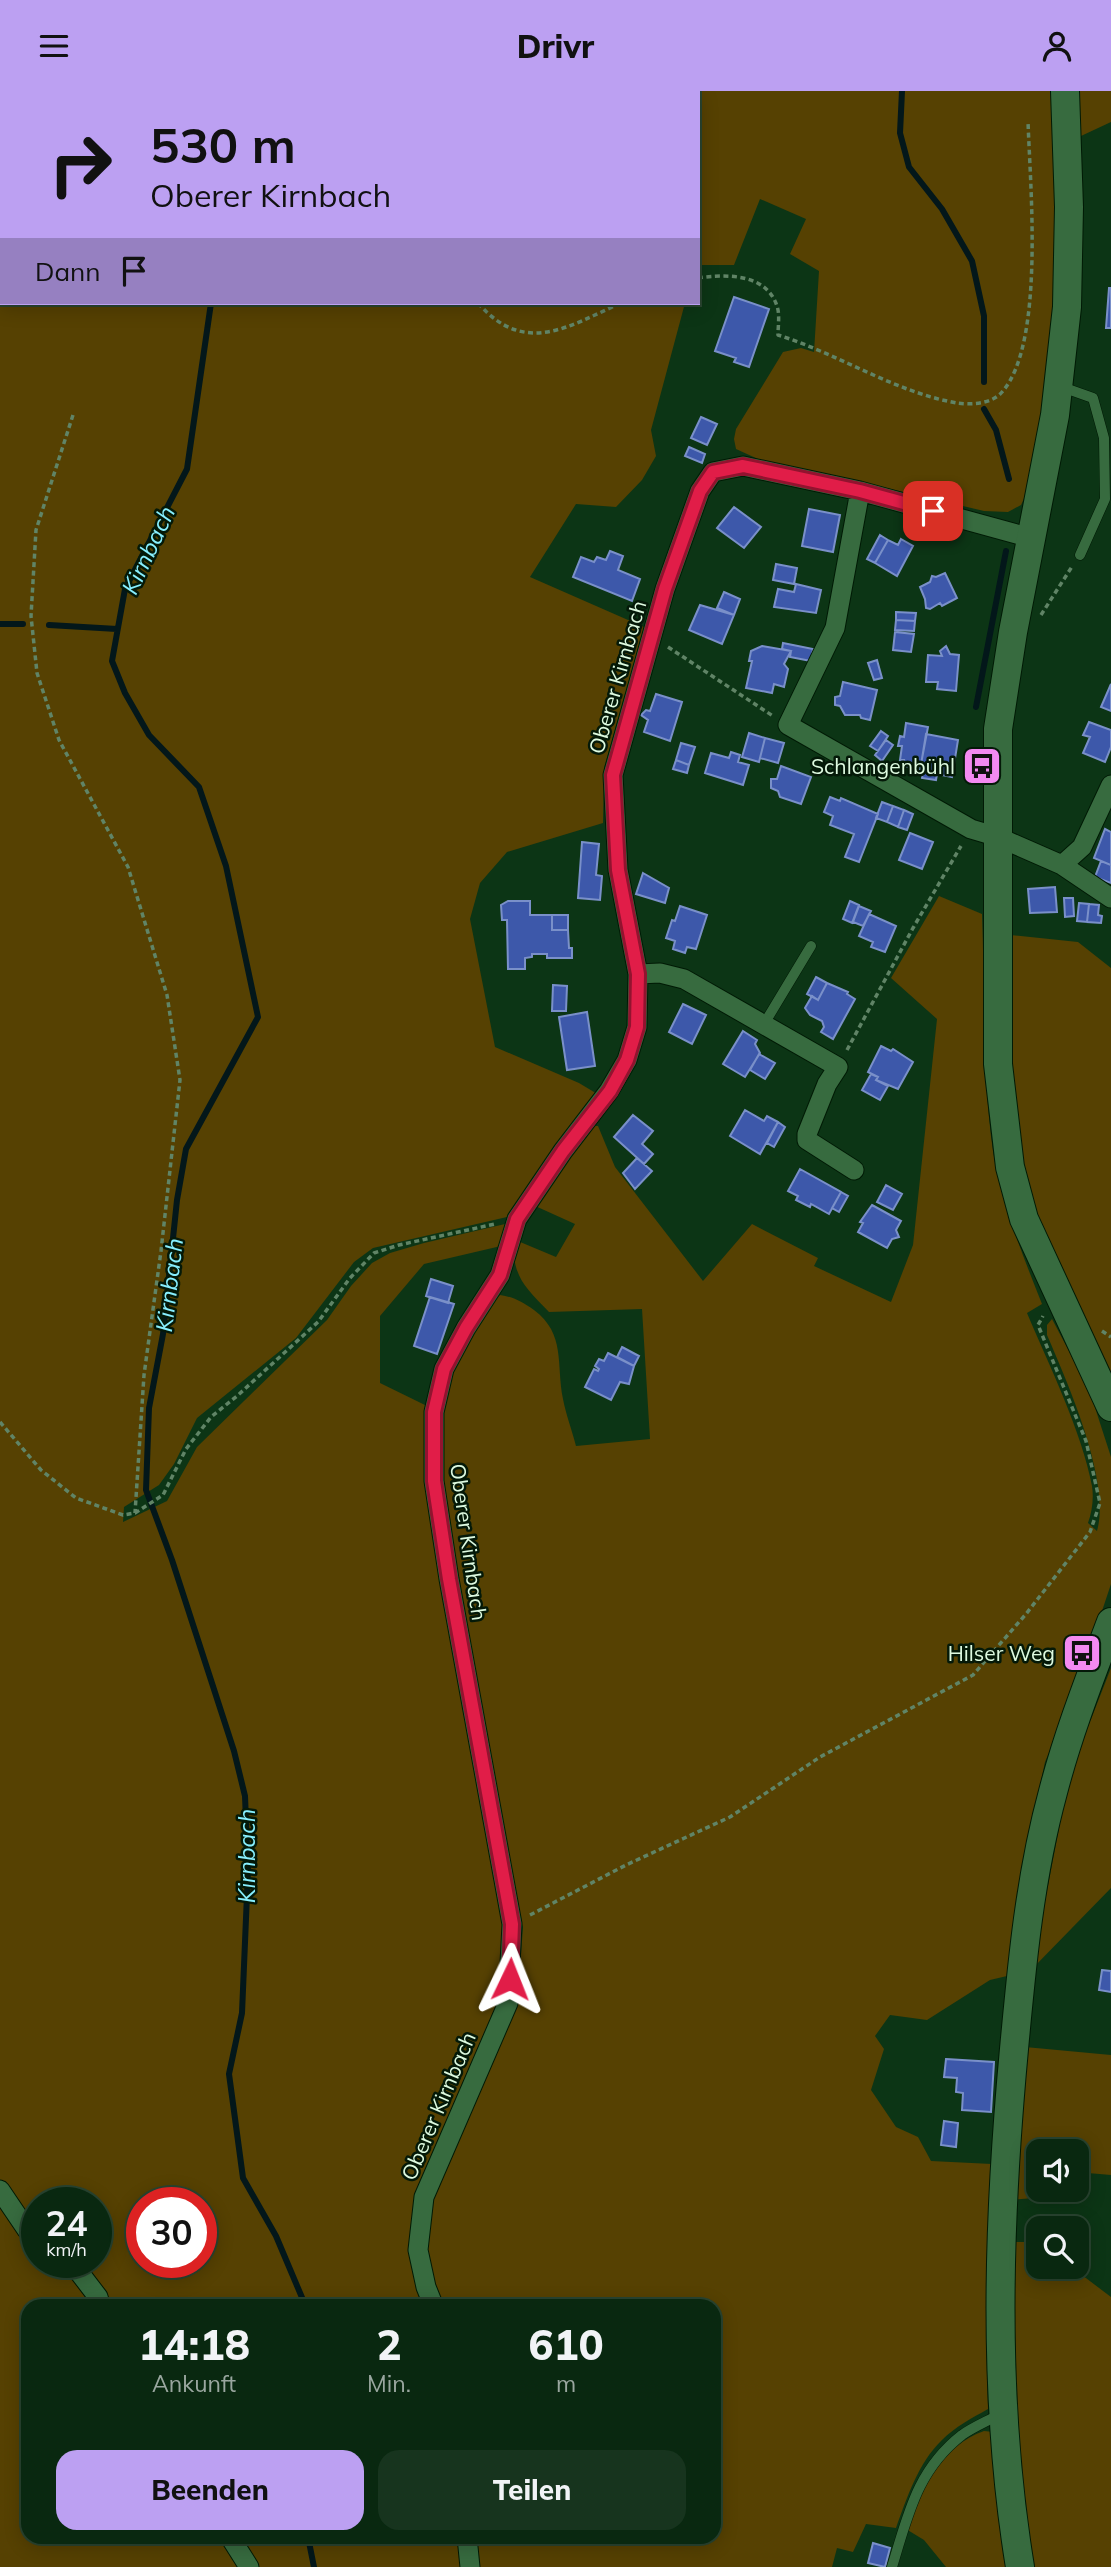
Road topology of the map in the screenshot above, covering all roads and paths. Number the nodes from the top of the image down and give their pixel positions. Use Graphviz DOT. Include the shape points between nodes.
graph roads {
  1 [pos="1065,91"];
  2 [pos="1028,121"];
  3 [pos="700,278"];
  4 [pos="480,305"];
  5 [pos="616,305"];
  6 [pos="1058,385"];
  7 [pos="73,415"];
  8 [pos="860,491"];
  9 [pos="1031,538"];
  10 [pos="1080,555"];
  11 [pos="1036,623"];
  12 [pos="651,637"];
  13 [pos="788,725"];
  14 [pos="1111,785"];
  15 [pos="985,833"];
  16 [pos="1062,865"];
  17 [pos="1111,898"];
  18 [pos="811,946"];
  19 [pos="638,974"];
  20 [pos="764,1024"];
  21 [pos="838,1067"];
  22 [pos="853,1170"];
  23 [pos="517,1219"];
  24 [pos="1063,1303"];
  25 [pos="1111,1408"];
  26 [pos="0,1422"];
  27 [pos="135,1513"];
  28 [pos="1111,1622"];
  29 [pos="512,1924"];
  30 [pos="0,2190"];
  31 [pos="0,2218"];
  32 [pos="21,2218"];
  33 [pos="21,2228"];
  34 [pos="83,2278"];
  35 [pos="99,2299"];
  36 [pos="431,2299"];
  37 [pos="1004,2412"];
  38 [pos="234,2544"];
  39 [pos="468,2544"];
  40 [pos="249,2567"];
  41 [pos="470,2567"];
  42 [pos="892,2567"];
  43 [pos="1020,2567"];
  1 -- 6 [label="main road" via="1068,307"];
  2 -- 3 [label="path" via="1032,283 1015,374 1000,395 981,403 927,397 778,335 778,309 772,295 757,283 737,275"];
  4 -- 5 [label="path" via="502,323 531,335 554,332"];
  6 -- 9 [label="main road"];
  6 -- 10 [label="lane" via="1093,398 1104,438 1105,499"];
  7 -- 27 [label="path" via="36,530 31,616 37,673 59,740 128,867 167,995 180,1080 144,1375"];
  8 -- 9 [label="street, Oberer Kirnbach"];
  8 -- 12 [label="street, Oberer Kirnbach" via="743,466 713,472 700,491"];
  8 -- 13 [label="street" via="835,628"];
  9 -- 15 [label="main road"];
  10 -- 11 [label="path"];
  12 -- 13 [label="path"];
  12 -- 19 [label="street, Oberer Kirnbach" via="613,775 618,870"];
  13 -- 15 [label="street"];
  14 -- 16 [label="street" via="1082,847"];
  15 -- 16 [label="street"];
  15 -- 21 [label="path" via="913,928"];
  15 -- 24 [label="main road" via="998,1064 1010,1167 1024,1219"];
  16 -- 17 [label="street"];
  18 -- 20 [label="lane"];
  19 -- 20 [label="street" via="684,979"];
  19 -- 23 [label="street, Oberer Kirnbach" via="637,1027 627,1060 610,1091"];
  20 -- 21 [label="street"];
  21 -- 22 [label="street" via="807,1140"];
  23 -- 27 [label="path" via="374,1253 350,1277 318,1322 211,1417 186,1449 163,1495"];
  23 -- 29 [label="street, Oberer Kirnbach" via="500,1275 444,1369 434,1412 434,1481 447,1567"];
  24 -- 25 [label="main road"];
  24 -- 29 [label="path" via="1045,1314 1038,1325 1086,1441 1100,1503 1090,1532 973,1675 820,1757 730,1817 626,1864"];
  26 -- 27 [label="path" via="41,1470 76,1498 122,1515"];
  28 -- 37 [label="main road" via="1052,1793 1022,1963 1001,2208"];
  29 -- 36 [label="street, Oberer Kirnbach" via="508,2003 424,2197 418,2250"];
  30 -- 32 [label="street"];
  31 -- 33 [label="street"];
  34 -- 35 [label="street"];
  37 -- 42 [label="lane" via="963,2434 937,2458 920,2483"];
  37 -- 43 [label="main road" via="1010,2505"];
  38 -- 40 [label="street"];
  39 -- 41 [label="street"];
}
